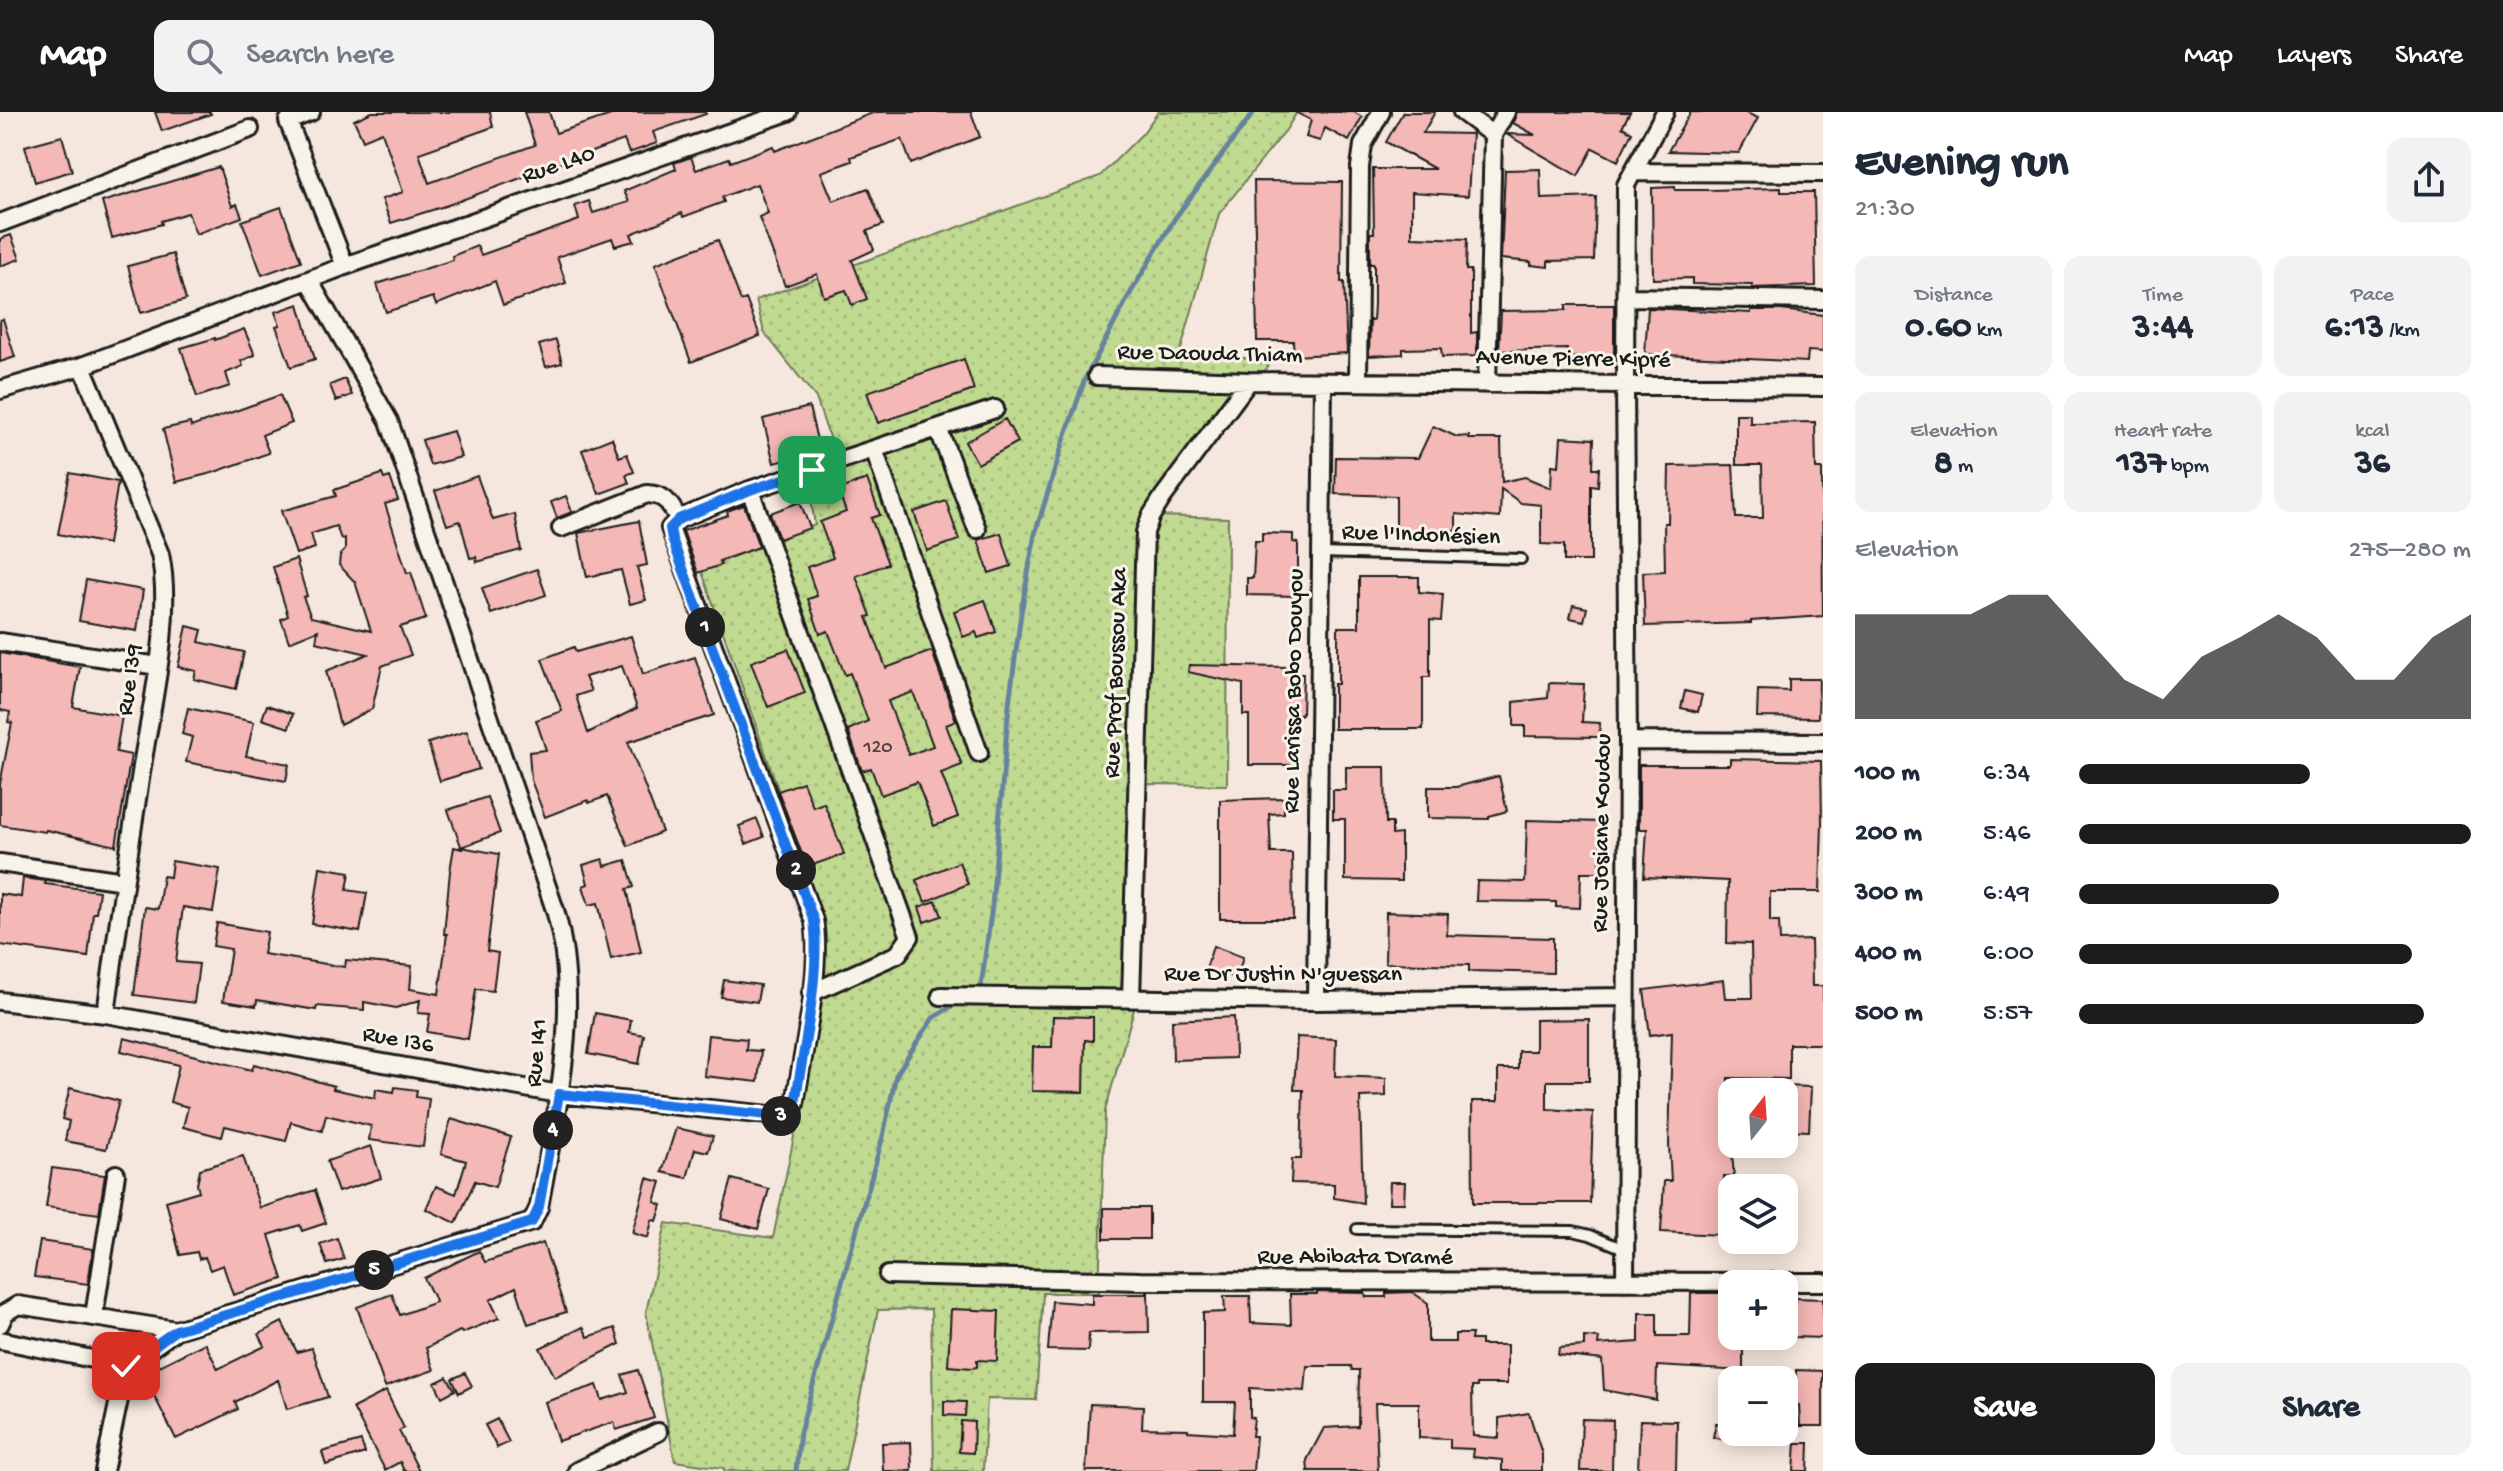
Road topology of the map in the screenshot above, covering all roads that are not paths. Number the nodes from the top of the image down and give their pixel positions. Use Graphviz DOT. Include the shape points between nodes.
graph roads {
  1 [pos="311,112"];
  2 [pos="788,112"];
  3 [pos="1381,112"];
  4 [pos="1462,112"];
  5 [pos="1506,112"];
  6 [pos="1665,112"];
  7 [pos="250,129"];
  8 [pos="1493,135"];
  9 [pos="1633,172"];
  10 [pos="1823,173"];
  11 [pos="0,223"];
  12 [pos="345,266"];
  13 [pos="309,280"];
  14 [pos="1626,297"];
  15 [pos="1823,300"];
  16 [pos="82,366"];
  17 [pos="1097,376"];
  18 [pos="1249,381"];
  19 [pos="1323,382"];
  20 [pos="1358,382"];
  21 [pos="1487,384"];
  22 [pos="1625,385"];
  23 [pos="1823,387"];
  24 [pos="0,390"];
  25 [pos="995,409"];
  26 [pos="938,428"];
  27 [pos="874,449"];
  28 [pos="750,490"];
  29 [pos="679,519"];
  30 [pos="561,528"];
  31 [pos="977,529"];
  32 [pos="1321,553"];
  33 [pos="1521,559"];
  34 [pos="0,642"];
  35 [pos="158,666"];
  36 [pos="1628,741"];
  37 [pos="1823,742"];
  38 [pos="979,753"];
  39 [pos="0,863"];
  40 [pos="124,881"];
  41 [pos="811,993"];
  42 [pos="941,996"];
  43 [pos="1626,997"];
  44 [pos="1131,998"];
  45 [pos="0,1001"];
  46 [pos="1316,1001"];
  47 [pos="106,1014"];
  48 [pos="559,1094"];
  49 [pos="116,1174"];
  50 [pos="1357,1229"];
  51 [pos="1625,1249"];
  52 [pos="888,1275"];
  53 [pos="1625,1282"];
  54 [pos="1823,1282"];
  55 [pos="94,1316"];
  56 [pos="0,1324"];
  57 [pos="176,1330"];
  58 [pos="0,1340"];
  59 [pos="126,1366"];
  60 [pos="658,1432"];
  61 [pos="104,1471"];
  62 [pos="577,1471"];
  1 -- 12 [label="street" via="288,121"];
  2 -- 12 [label="street, Rue L40"];
  3 -- 20 [label="street" via="1363,145 1360,167"];
  4 -- 8 [label="street"];
  5 -- 8 [label="street"];
  6 -- 9 [label="street, Rue Josiane Koudou"];
  7 -- 11 [label="street"];
  8 -- 21 [label="street"];
  9 -- 10 [label="street"];
  9 -- 14 [label="street, Rue Josiane Koudou" via="1626,185"];
  12 -- 13 [label="street, Rue L40"];
  13 -- 16 [label="street, Rue L40"];
  13 -- 48 [label="street, Rue I41" via="389,421 565,943 568,980"];
  14 -- 15 [label="street"];
  14 -- 22 [label="street, Rue Josiane Koudou"];
  16 -- 24 [label="street, Rue L40"];
  16 -- 35 [label="street, Rue I39" via="160,554 165,584"];
  17 -- 18 [label="street, Rue Daouda Thiam"];
  18 -- 19 [label="street, Rue Daouda Thiam"];
  18 -- 44 [label="street, Rue Prof Boussou Aka" via="1163,497 1145,532"];
  19 -- 20 [label="street, Avenue Pierre Kipré"];
  19 -- 32 [label="street, Rue Larissa Bobo Douyou"];
  20 -- 21 [label="street, Avenue Pierre Kipré"];
  21 -- 22 [label="street, Avenue Pierre Kipré"];
  22 -- 23 [label="street, Avenue Pierre Kipré"];
  22 -- 36 [label="street, Rue Josiane Koudou"];
  25 -- 26 [label="street"];
  26 -- 27 [label="street"];
  26 -- 31 [label="street"];
  27 -- 28 [label="street"];
  27 -- 38 [label="street"];
  28 -- 29 [label="street"];
  28 -- 41 [label="street" via="910,937 898,954"];
  29 -- 30 [label="street" via="660,495 647,494"];
  29 -- 41 [label="street" via="670,528 672,539 814,921"];
  32 -- 33 [label="lane, Rue l'Indonésien"];
  32 -- 46 [label="street, Rue Larissa Bobo Douyou"];
  34 -- 35 [label="street"];
  35 -- 40 [label="street, Rue I39"];
  36 -- 37 [label="street"];
  36 -- 43 [label="street, Rue Josiane Koudou"];
  39 -- 40 [label="street"];
  40 -- 47 [label="street, Rue I39"];
  41 -- 48 [label="street, Rue I36" via="790,1114"];
  42 -- 44 [label="street, Rue Dr Justin N'guessan"];
  43 -- 46 [label="street, Rue Dr Justin N'guessan"];
  43 -- 51 [label="street, Rue Josiane Koudou"];
  44 -- 46 [label="street, Rue Dr Justin N'guessan"];
  45 -- 47 [label="street, Rue I36"];
  47 -- 48 [label="street, Rue I36"];
  48 -- 57 [label="street, Rue I41" via="532,1222"];
  49 -- 55 [label="street"];
  50 -- 51 [label="lane" via="1573,1231"];
  51 -- 53 [label="street, Rue Josiane Koudou"];
  52 -- 53 [label="street, Rue Abibata Dramé"];
  53 -- 54 [label="street, Rue Abibata Dramé"];
  55 -- 56 [label="street" via="18,1305"];
  55 -- 57 [label="street"];
  57 -- 59 [label="street, Rue I41"];
  58 -- 59 [label="street"];
  59 -- 61 [label="street"];
  60 -- 62 [label="street"];
}
